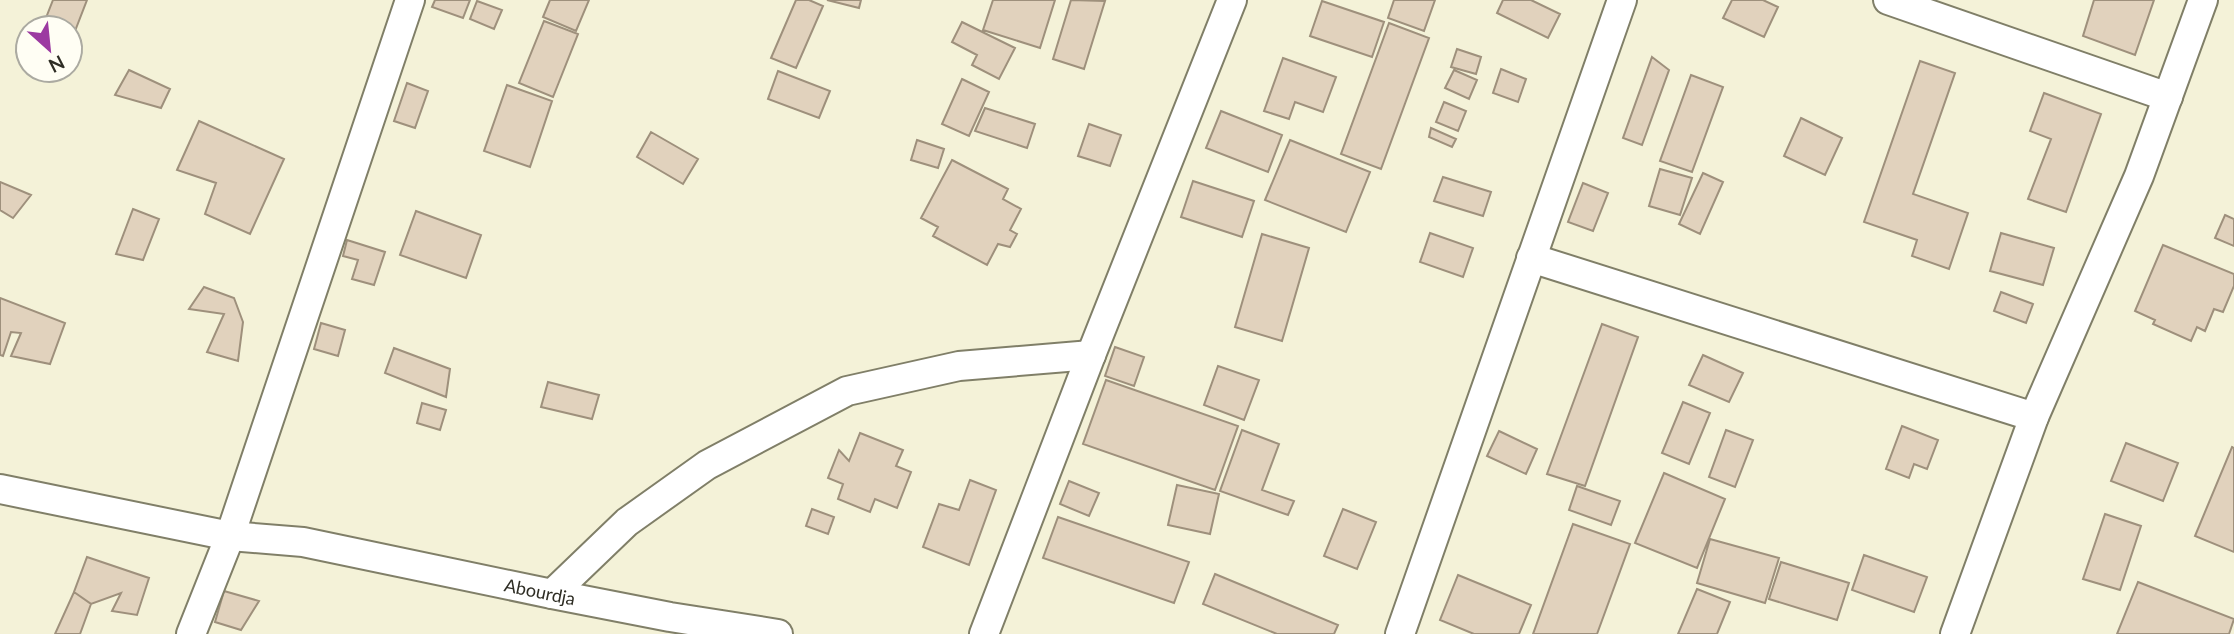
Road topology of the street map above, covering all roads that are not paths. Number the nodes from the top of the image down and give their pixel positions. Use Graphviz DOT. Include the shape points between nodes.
graph roads {
  1 [pos="410,0"];
  2 [pos="1232,0"];
  3 [pos="1622,0"];
  4 [pos="1888,0"];
  5 [pos="2203,0"];
  6 [pos="2168,97"];
  7 [pos="1531,258"];
  8 [pos="1091,355"];
  9 [pos="2034,417"];
  10 [pos="0,489"];
  11 [pos="230,536"];
  12 [pos="552,594"];
  13 [pos="191,634"];
  14 [pos="778,634"];
  15 [pos="984,634"];
  16 [pos="1400,634"];
  17 [pos="1955,634"];
  1 -- 11 [label="street"];
  2 -- 8 [label="street"];
  3 -- 7 [label="street"];
  4 -- 6 [label="street"];
  5 -- 6 [label="street"];
  6 -- 9 [label="street" via="2139,176"];
  7 -- 9 [label="street"];
  7 -- 16 [label="street"];
  8 -- 12 [label="street" via="959,366 847,391 707,465 627,522"];
  8 -- 15 [label="street"];
  9 -- 17 [label="street"];
  10 -- 11 [label="street, Abourdja"];
  11 -- 12 [label="street, Abourdja" via="303,542"];
  11 -- 13 [label="street"];
  12 -- 14 [label="street, Abourdja"];
}
